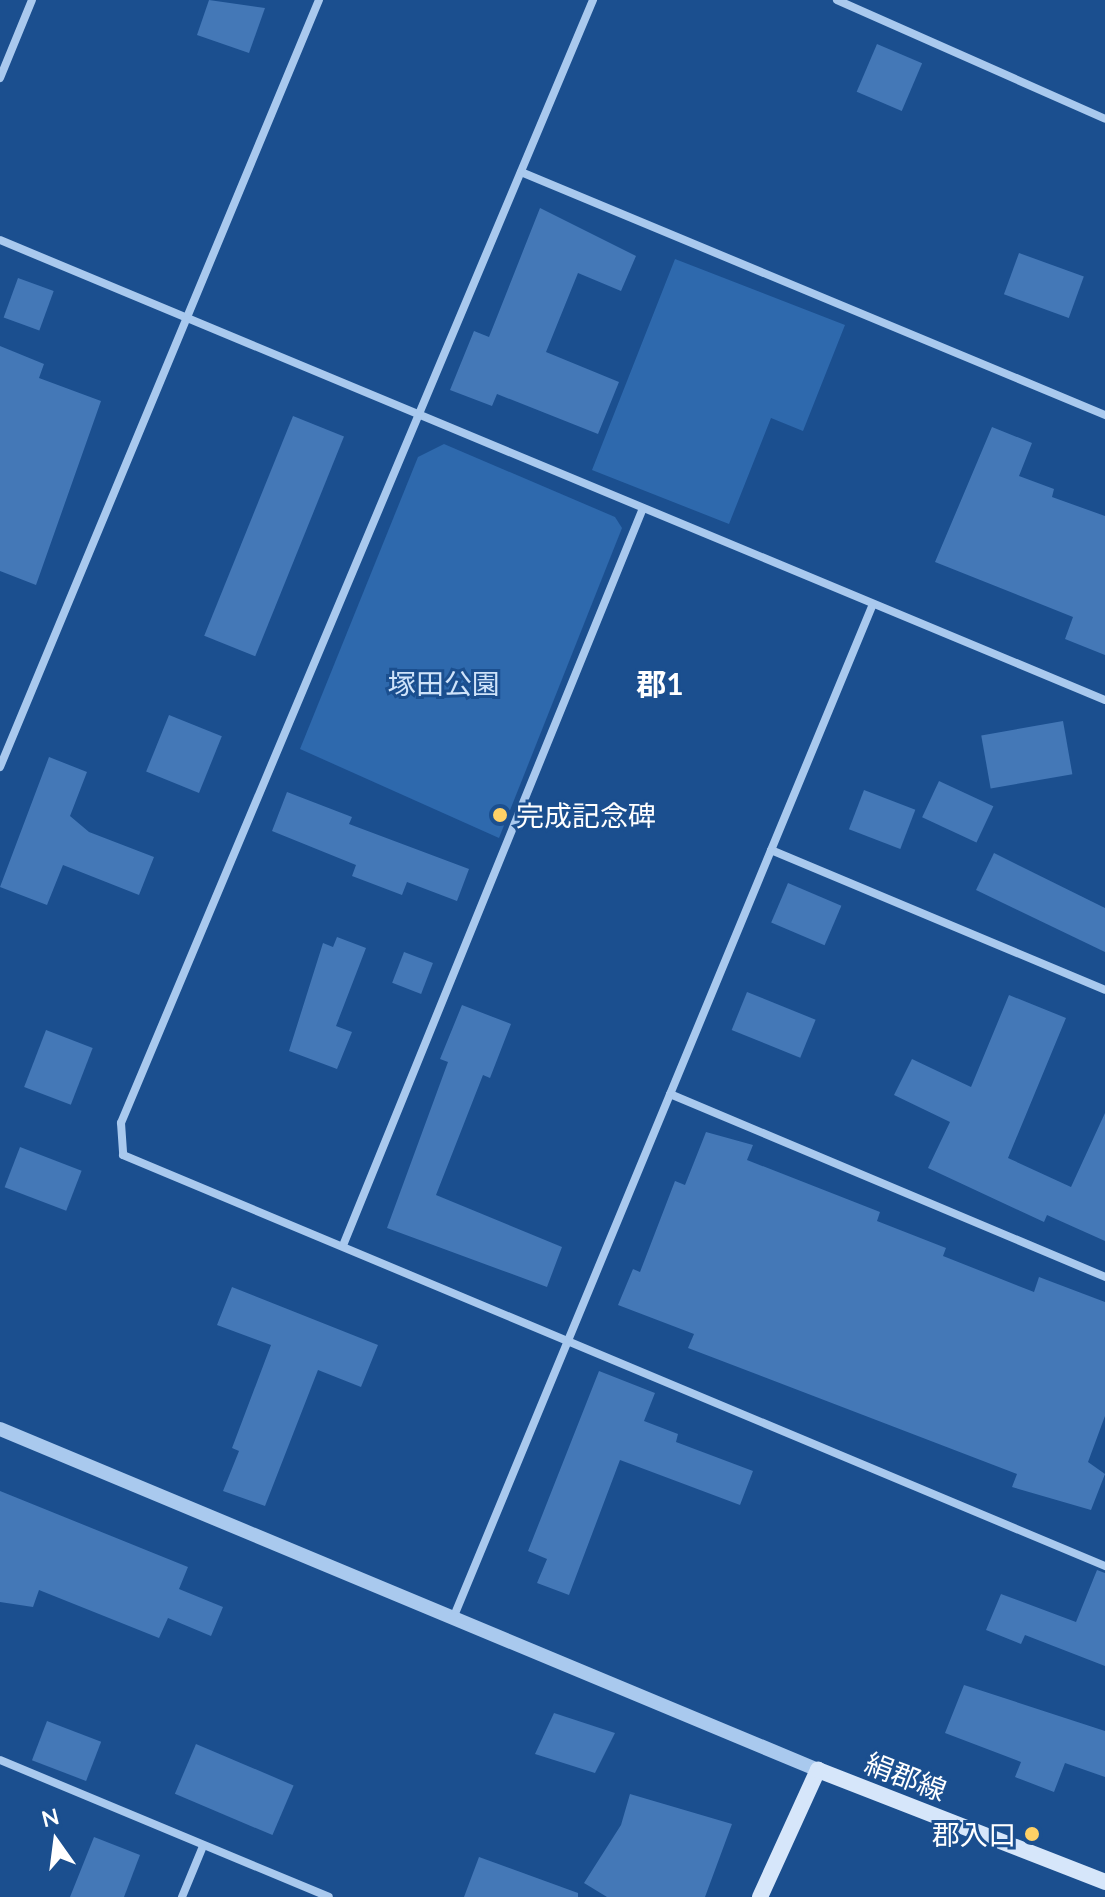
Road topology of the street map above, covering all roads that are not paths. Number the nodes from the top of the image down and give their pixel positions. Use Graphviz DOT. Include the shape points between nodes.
graph roads {
  1 [pos="32,0"];
  2 [pos="319,0"];
  3 [pos="593,0"];
  4 [pos="837,0"];
  5 [pos="0,78"];
  6 [pos="1105,119"];
  7 [pos="521,172"];
  8 [pos="0,240"];
  9 [pos="183,317"];
  10 [pos="419,415"];
  11 [pos="1105,415"];
  12 [pos="643,508"];
  13 [pos="873,604"];
  14 [pos="1105,700"];
  15 [pos="0,767"];
  16 [pos="771,850"];
  17 [pos="1105,990"];
  18 [pos="670,1094"];
  19 [pos="344,1243"];
  20 [pos="1105,1277"];
  21 [pos="570,1337"];
  22 [pos="0,1429"];
  23 [pos="1105,1566"];
  24 [pos="454,1616"];
  25 [pos="0,1760"];
  26 [pos="818,1770"];
  27 [pos="203,1846"];
  28 [pos="1105,1882"];
  29 [pos="182,1897"];
  30 [pos="329,1897"];
  31 [pos="760,1897"];
  1 -- 5 [label="street"];
  2 -- 9 [label="street"];
  3 -- 7 [label="street"];
  4 -- 6 [label="street"];
  7 -- 10 [label="street"];
  7 -- 11 [label="street"];
  8 -- 9 [label="street"];
  9 -- 10 [label="street"];
  9 -- 15 [label="street"];
  10 -- 12 [label="street"];
  10 -- 19 [label="street" via="121,1123 123,1155"];
  12 -- 13 [label="street"];
  12 -- 19 [label="street"];
  13 -- 14 [label="street"];
  13 -- 16 [label="street"];
  16 -- 17 [label="street"];
  16 -- 18 [label="street"];
  18 -- 20 [label="street"];
  18 -- 21 [label="street"];
  19 -- 21 [label="street"];
  21 -- 23 [label="street"];
  21 -- 24 [label="street"];
  22 -- 24 [label="street"];
  24 -- 26 [label="street"];
  25 -- 27 [label="street"];
  26 -- 28 [label="main road, 絹郡線"];
  26 -- 31 [label="main road"];
  27 -- 29 [label="street"];
  27 -- 30 [label="street"];
}
